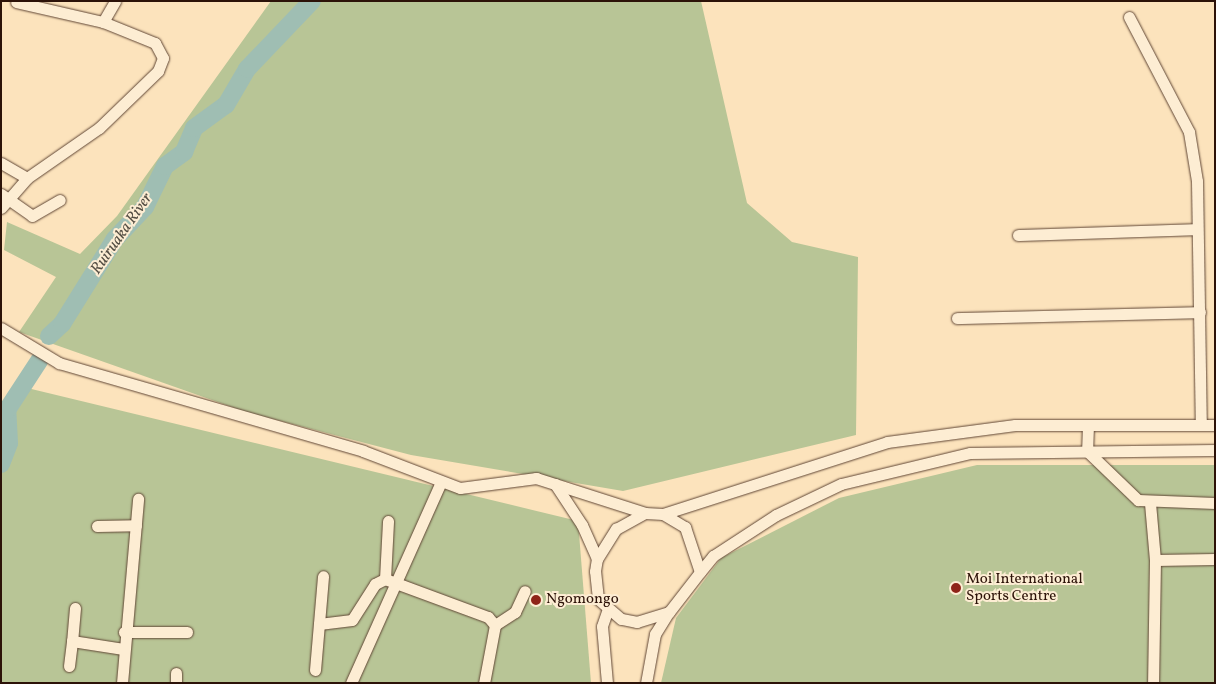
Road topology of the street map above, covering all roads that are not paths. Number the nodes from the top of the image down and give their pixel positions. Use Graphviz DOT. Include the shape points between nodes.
graph roads {
  1 [pos="115,1"];
  2 [pos="16,2"];
  3 [pos="1130,17"];
  4 [pos="104,22"];
  5 [pos="1,163"];
  6 [pos="27,178"];
  7 [pos="5,195"];
  8 [pos="60,200"];
  9 [pos="1,208"];
  10 [pos="1195,229"];
  11 [pos="1018,235"];
  12 [pos="1200,312"];
  13 [pos="957,318"];
  14 [pos="1,328"];
  15 [pos="1088,425"];
  16 [pos="1201,425"];
  17 [pos="1215,425"];
  18 [pos="1215,450"];
  19 [pos="1087,451"];
  20 [pos="441,482"];
  21 [pos="555,484"];
  22 [pos="138,499"];
  23 [pos="1215,503"];
  24 [pos="1150,504"];
  25 [pos="645,513"];
  26 [pos="664,514"];
  27 [pos="388,521"];
  28 [pos="136,525"];
  29 [pos="97,526"];
  30 [pos="597,559"];
  31 [pos="1215,559"];
  32 [pos="1156,560"];
  33 [pos="700,572"];
  34 [pos="323,576"];
  35 [pos="390,582"];
  36 [pos="524,591"];
  37 [pos="75,608"];
  38 [pos="608,609"];
  39 [pos="669,612"];
  40 [pos="319,624"];
  41 [pos="495,626"];
  42 [pos="124,632"];
  43 [pos="187,632"];
  44 [pos="72,641"];
  45 [pos="123,649"];
  46 [pos="69,666"];
  47 [pos="315,670"];
  48 [pos="122,683"];
  49 [pos="351,683"];
  50 [pos="484,683"];
  51 [pos="607,683"];
  52 [pos="646,683"];
  53 [pos="1153,683"];
  1 -- 4 [label="street"];
  2 -- 4 [label="street"];
  3 -- 10 [label="street" via="1189,132 1197,181"];
  4 -- 6 [label="street" via="155,43 162,51 161,64 99,128"];
  5 -- 6 [label="street"];
  6 -- 7 [label="street"];
  7 -- 8 [label="street" via="32,216"];
  7 -- 9 [label="street"];
  10 -- 11 [label="street"];
  10 -- 12 [label="street"];
  12 -- 13 [label="street"];
  12 -- 16 [label="street"];
  14 -- 20 [label="street" via="66,365 363,451"];
  15 -- 16 [label="street"];
  15 -- 19 [label="street"];
  15 -- 26 [label="street" via="1015,425 887,442"];
  16 -- 17 [label="street"];
  18 -- 19 [label="street"];
  19 -- 24 [label="street" via="1126,491"];
  19 -- 33 [label="street" via="970,453 841,484 776,514 713,556"];
  20 -- 21 [label="street" via="464,488 527,478"];
  20 -- 35 [label="street"];
  21 -- 25 [label="street"];
  21 -- 30 [label="street" via="582,525"];
  22 -- 28 [label="street"];
  23 -- 24 [label="street"];
  24 -- 32 [label="street"];
  25 -- 26 [label="street"];
  25 -- 30 [label="street" via="616,529"];
  26 -- 33 [label="street" via="686,527"];
  27 -- 35 [label="street"];
  28 -- 29 [label="street"];
  28 -- 42 [label="street"];
  30 -- 38 [label="street" via="594,584 598,599"];
  31 -- 32 [label="street"];
  32 -- 53 [label="street"];
  33 -- 39 [label="street"];
  34 -- 40 [label="street"];
  35 -- 40 [label="street" via="376,584 352,620"];
  35 -- 41 [label="street" via="488,617"];
  35 -- 49 [label="street"];
  36 -- 41 [label="street" via="515,612"];
  37 -- 44 [label="street"];
  38 -- 39 [label="street" via="637,622"];
  38 -- 51 [label="street" via="602,626"];
  39 -- 52 [label="street" via="655,634"];
  40 -- 47 [label="street"];
  41 -- 50 [label="street"];
  42 -- 43 [label="street"];
  42 -- 45 [label="street"];
  44 -- 45 [label="street"];
  44 -- 46 [label="street"];
  45 -- 48 [label="street"];
}
